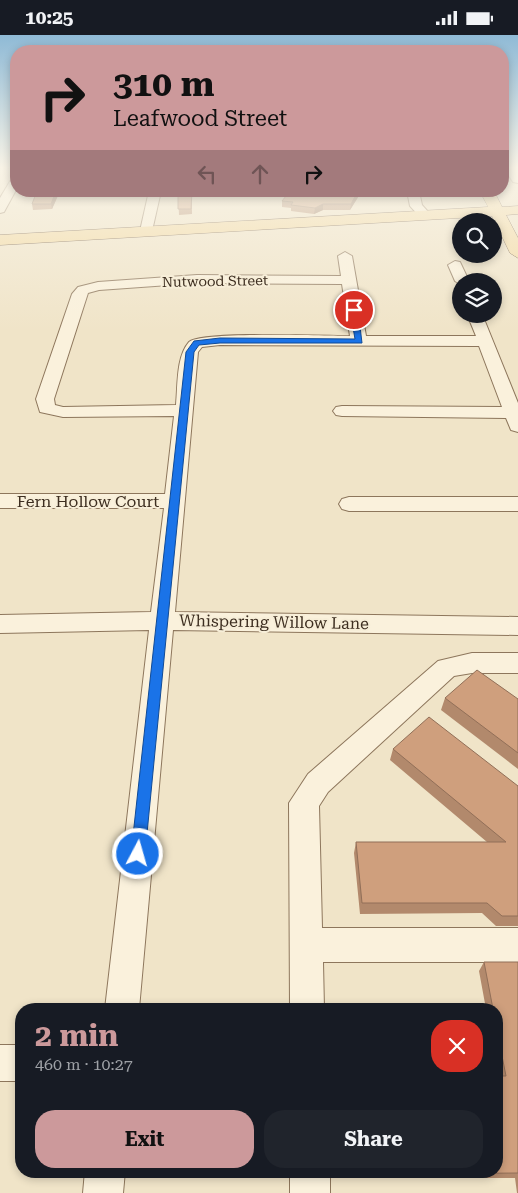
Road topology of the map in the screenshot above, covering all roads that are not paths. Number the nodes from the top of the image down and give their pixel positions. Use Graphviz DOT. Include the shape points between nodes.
graph roads {
  1 [pos="148,222"];
  2 [pos="302,222"];
  3 [pos="503,222"];
  4 [pos="146,231"];
  5 [pos="0,239"];
  6 [pos="518,253"];
  7 [pos="345,256"];
  8 [pos="455,265"];
  9 [pos="458,273"];
  10 [pos="348,280"];
  11 [pos="479,323"];
  12 [pos="359,341"];
  13 [pos="486,341"];
  14 [pos="183,410"];
  15 [pos="342,411"];
  16 [pos="516,420"];
  17 [pos="0,501"];
  18 [pos="176,501"];
  19 [pos="349,504"];
  20 [pos="518,504"];
  21 [pos="163,621"];
  22 [pos="0,624"];
  23 [pos="518,626"];
  24 [pos="518,663"];
  25 [pos="306,945"];
  26 [pos="518,945"];
  27 [pos="123,1003"];
  28 [pos="307,1003"];
  29 [pos="0,1063"];
  30 [pos="15,1063"];
  31 [pos="104,1178"];
  32 [pos="310,1178"];
  33 [pos="102,1193"];
  34 [pos="310,1193"];
  1 -- 4 [label="street"];
  2 -- 4 [label="main road"];
  3 -- 6 [label="main road"];
  4 -- 5 [label="main road"];
  7 -- 10 [label="street"];
  8 -- 9 [label="street"];
  10 -- 12 [label="street"];
  10 -- 14 [label="street, Nutwood Street" via="198,279 98,285 83,290 45,399 46,408 63,412"];
  11 -- 13 [label="street"];
  12 -- 13 [label="street"];
  12 -- 14 [label="street" via="197,343 190,352"];
  13 -- 16 [label="street"];
  14 -- 18 [label="street"];
  15 -- 16 [label="street"];
  17 -- 18 [label="street, Fern Hollow Court"];
  18 -- 21 [label="street"];
  19 -- 20 [label="street"];
  21 -- 22 [label="street, Whispering Willow Lane"];
  21 -- 23 [label="street, Whispering Willow Lane"];
  21 -- 27 [label="street"];
  24 -- 25 [label="street" via="472,663 447,668 318,783 304,803"];
  25 -- 26 [label="street"];
  25 -- 28 [label="street"];
  29 -- 30 [label="street"];
  31 -- 33 [label="street"];
  32 -- 34 [label="street"];
}
